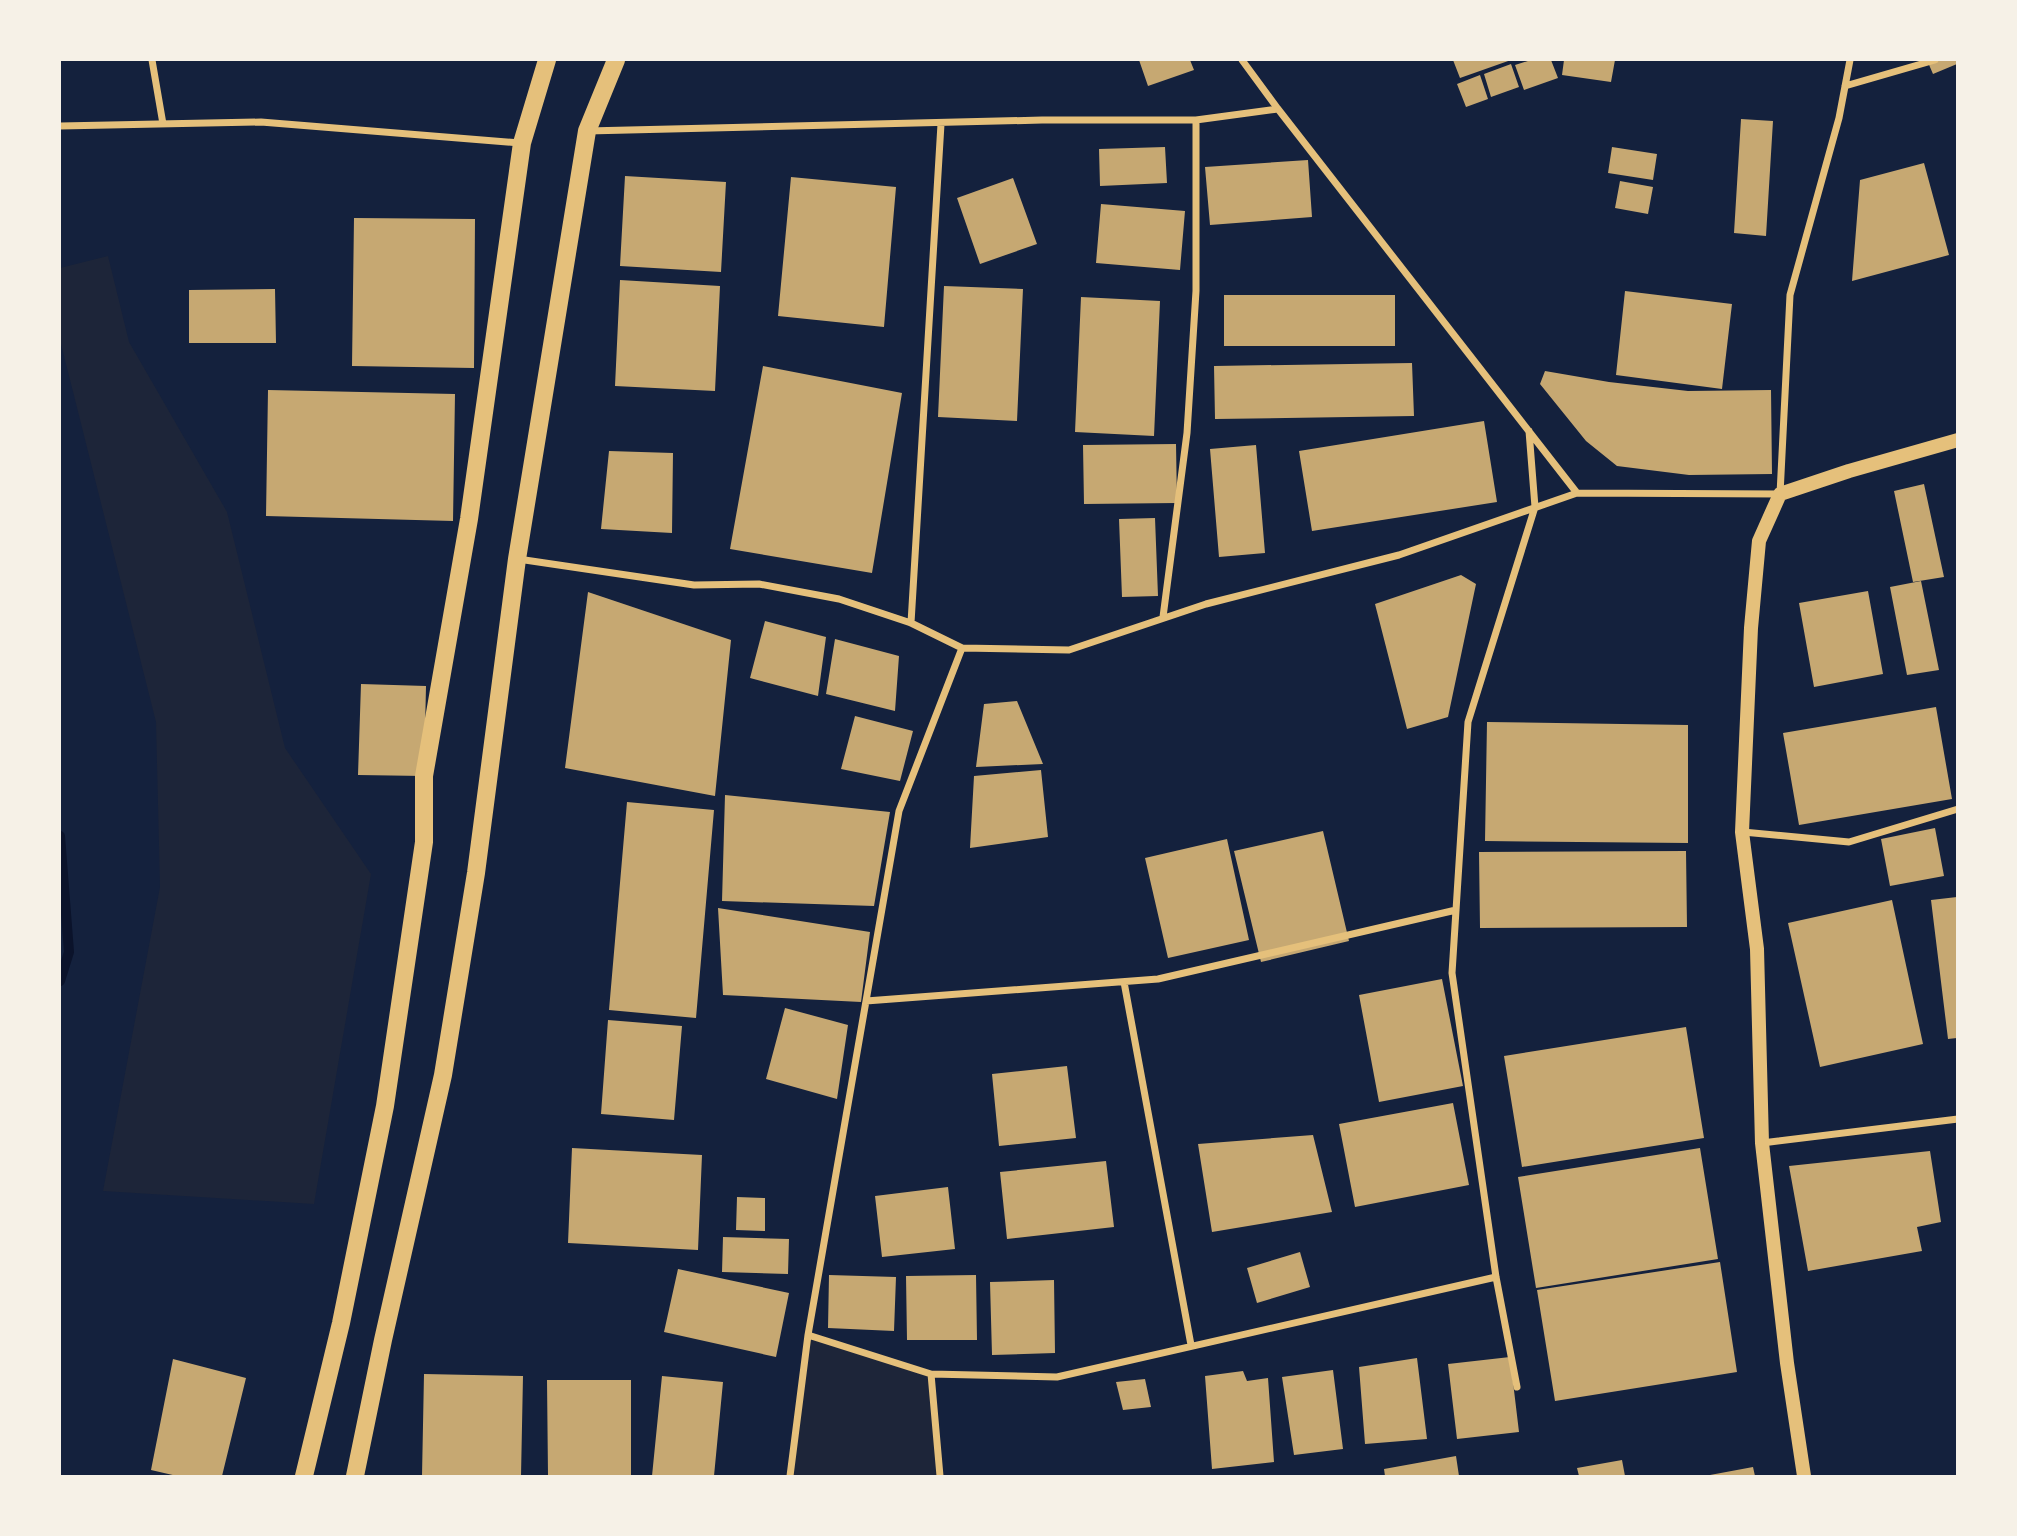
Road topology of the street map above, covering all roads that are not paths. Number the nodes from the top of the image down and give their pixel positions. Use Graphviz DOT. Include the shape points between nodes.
graph roads {
  1 [pos="152,60"];
  2 [pos="547,60"];
  3 [pos="616,60"];
  4 [pos="1242,60"];
  5 [pos="1850,60"];
  6 [pos="1935,60"];
  7 [pos="1845,86"];
  8 [pos="1278,109"];
  9 [pos="1196,120"];
  10 [pos="163,124"];
  11 [pos="941,124"];
  12 [pos="60,126"];
  13 [pos="587,131"];
  14 [pos="522,143"];
  15 [pos="1529,431"];
  16 [pos="1958,440"];
  17 [pos="1577,493"];
  18 [pos="1780,494"];
  19 [pos="1535,507"];
  20 [pos="517,559"];
  21 [pos="1163,617"];
  22 [pos="911,623"];
  23 [pos="962,648"];
  24 [pos="1958,809"];
  25 [pos="1742,832"];
  26 [pos="1456,909"];
  27 [pos="1125,982"];
  28 [pos="866,1001"];
  29 [pos="1958,1119"];
  30 [pos="1762,1143"];
  31 [pos="1496,1277"];
  32 [pos="808,1335"];
  33 [pos="1191,1345"];
  34 [pos="931,1374"];
  35 [pos="1517,1387"];
  36 [pos="304,1476"];
  37 [pos="355,1476"];
  38 [pos="790,1476"];
  39 [pos="940,1476"];
  40 [pos="1804,1476"];
  1 -- 10 [label="street"];
  2 -- 14 [label="main road"];
  3 -- 13 [label="main road"];
  4 -- 8 [label="street"];
  5 -- 7 [label="street"];
  6 -- 7 [label="street"];
  7 -- 18 [label="street" via="1790,295"];
  8 -- 9 [label="street"];
  8 -- 15 [label="street"];
  9 -- 11 [label="street"];
  9 -- 21 [label="street" via="1196,291 1187,433"];
  10 -- 12 [label="street"];
  10 -- 14 [label="street" via="261,122"];
  11 -- 13 [label="street"];
  11 -- 22 [label="street"];
  13 -- 20 [label="main road"];
  14 -- 36 [label="main road" via="470,519 424,776 424,842 385,1106"];
  15 -- 17 [label="street"];
  15 -- 19 [label="street"];
  16 -- 18 [label="main road"];
  17 -- 18 [label="street"];
  17 -- 19 [label="street"];
  18 -- 25 [label="main road" via="1759,541"];
  19 -- 21 [label="street" via="1399,555"];
  19 -- 26 [label="street" via="1468,722"];
  20 -- 22 [label="street" via="694,586 759,584 839,599"];
  20 -- 37 [label="main road" via="476,873 443,1075"];
  21 -- 23 [label="street" via="1069,650"];
  22 -- 23 [label="street"];
  23 -- 28 [label="street" via="899,811"];
  24 -- 25 [label="street" via="1849,842"];
  25 -- 30 [label="main road" via="1757,949"];
  26 -- 27 [label="street" via="1158,979"];
  26 -- 31 [label="street" via="1452,973"];
  27 -- 28 [label="street"];
  27 -- 33 [label="street"];
  28 -- 32 [label="street"];
  29 -- 30 [label="street"];
  30 -- 40 [label="main road"];
  31 -- 33 [label="street"];
  31 -- 35 [label="street"];
  32 -- 34 [label="street"];
  32 -- 38 [label="street"];
  33 -- 34 [label="street" via="1057,1377"];
  34 -- 39 [label="street"];
}
